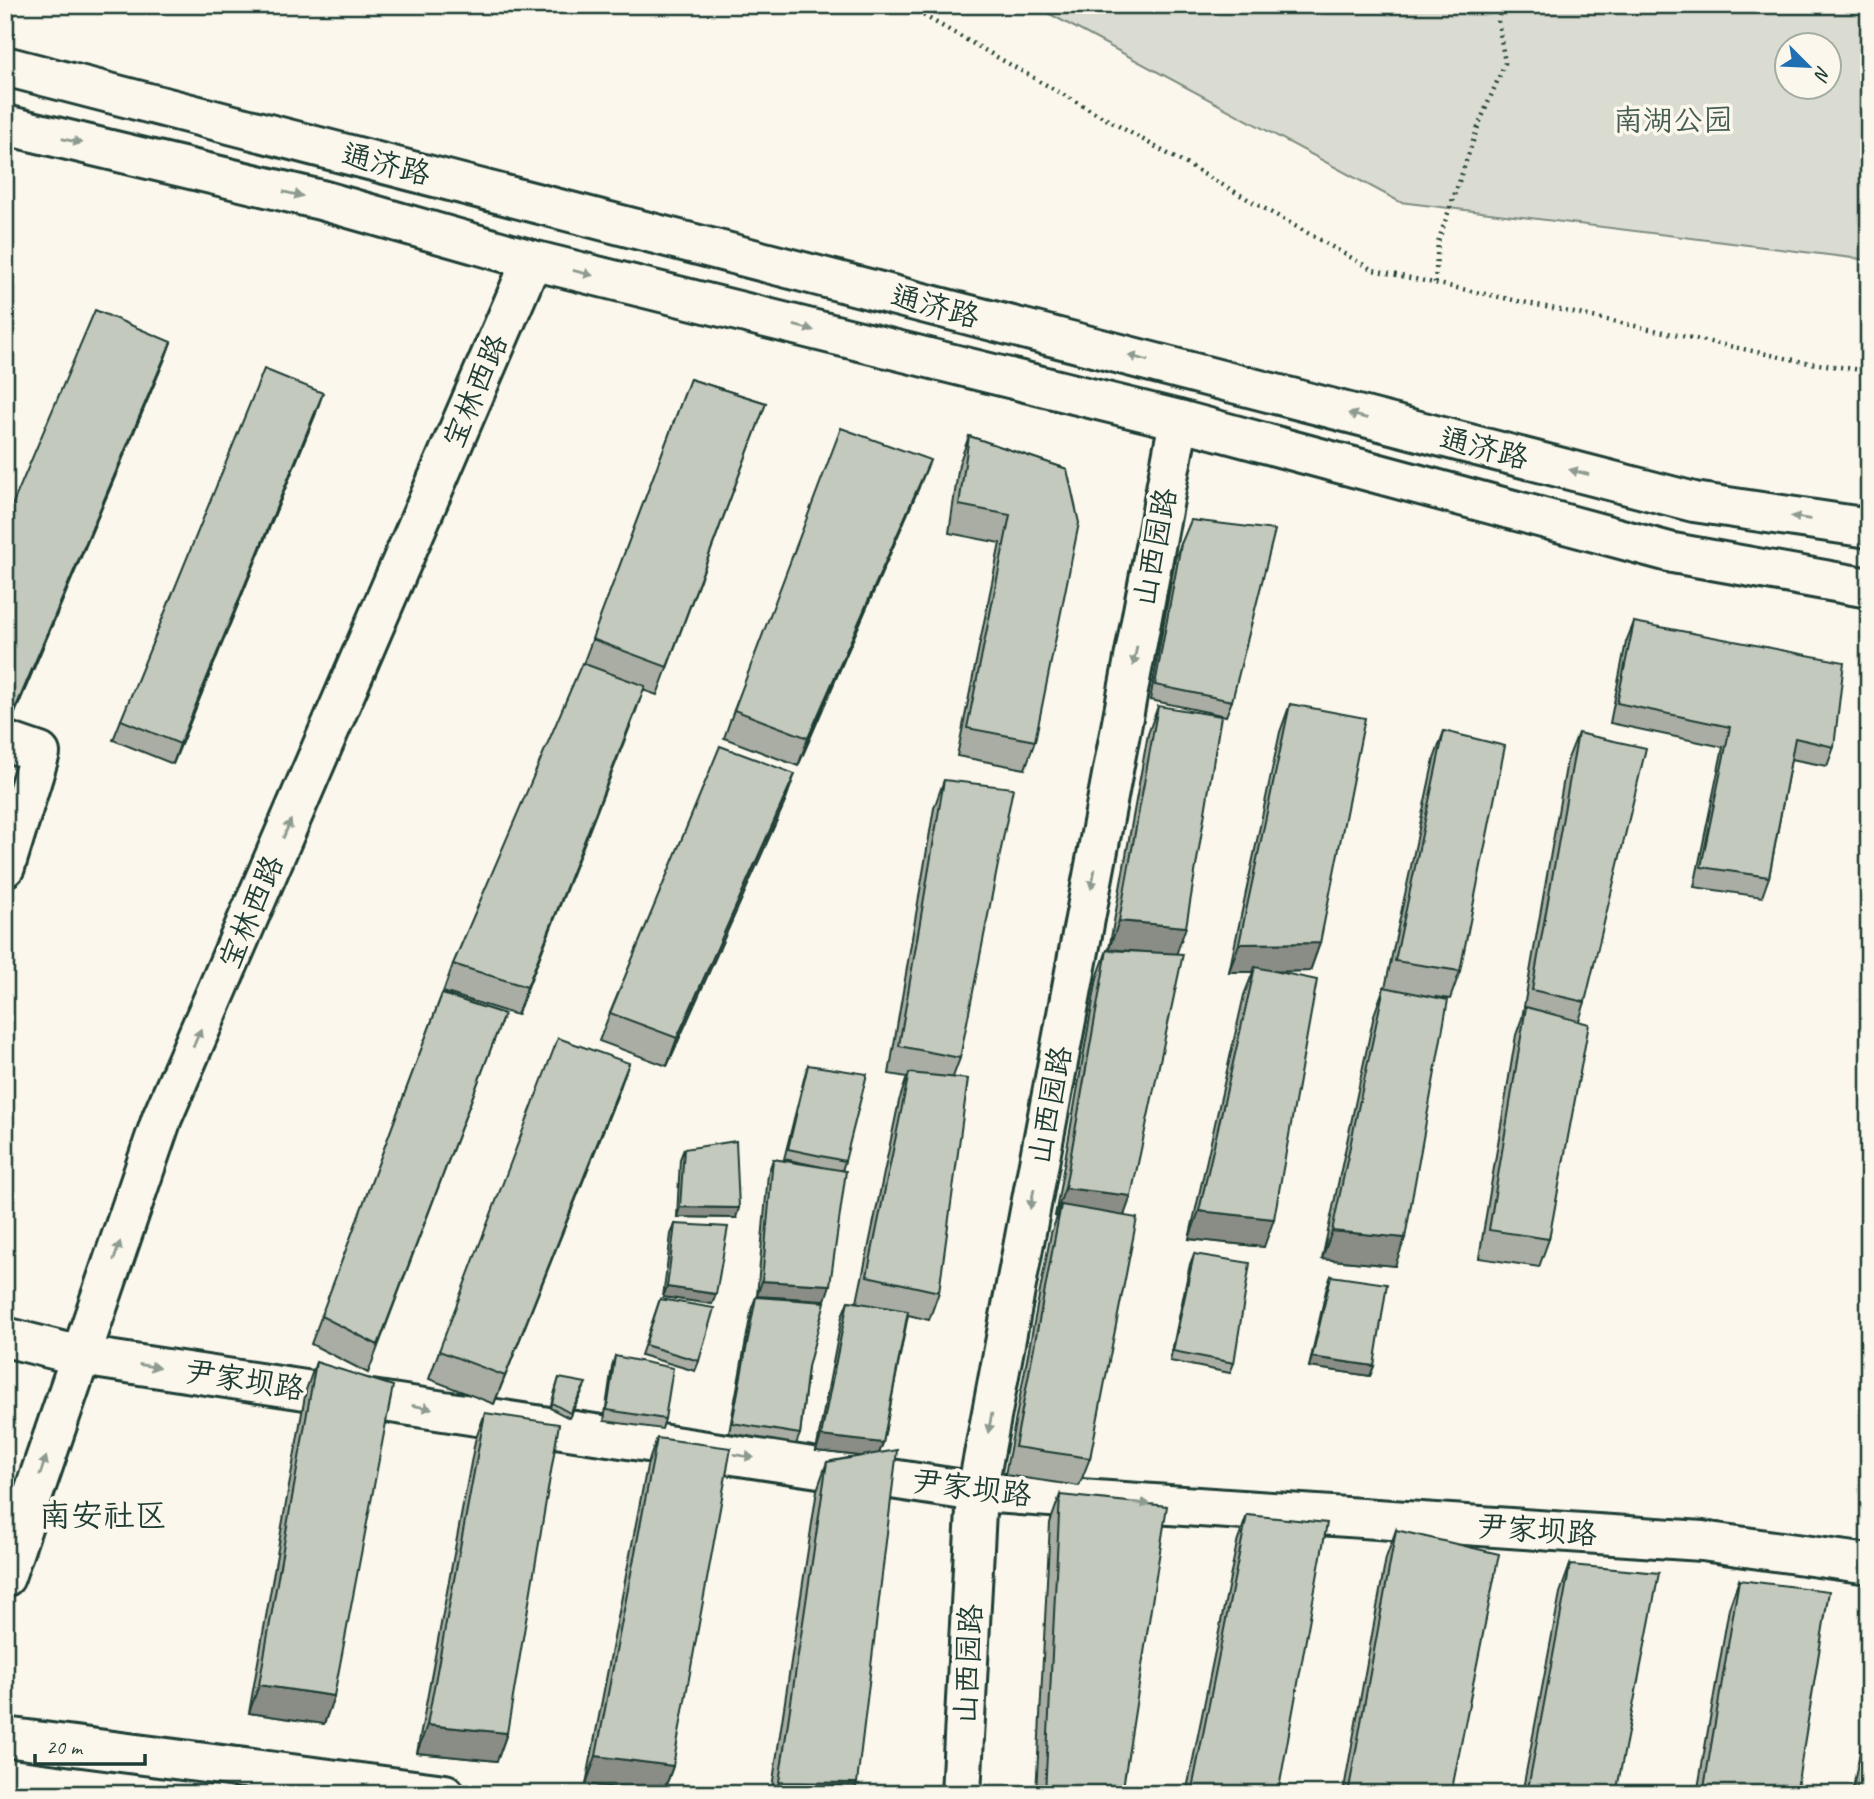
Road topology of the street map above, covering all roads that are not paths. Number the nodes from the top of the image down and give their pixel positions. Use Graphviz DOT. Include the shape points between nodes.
graph roads {
  1 [pos="5,65"];
  2 [pos="5,125"];
  3 [pos="532,260"];
  4 [pos="1179,420"];
  5 [pos="1869,528"];
  6 [pos="1869,588"];
  7 [pos="5,741"];
  8 [pos="5,867"];
  9 [pos="5,1337"];
  10 [pos="81,1356"];
  11 [pos="977,1492"];
  12 [pos="1869,1564"];
  13 [pos="5,1577"];
  14 [pos="5,1737"];
  15 [pos="445,1794"];
  16 [pos="961,1794"];
  5 -- 1 [label="street, 通济路, one-way" via="1694,502"];
  2 -- 3 [label="street, 通济路, one-way" via="321,200"];
  3 -- 4 [label="street, 通济路, one-way"];
  10 -- 3 [label="street, 宝林西路, one-way" via="162,1118"];
  4 -- 6 [label="street, 通济路" via="1674,553"];
  4 -- 11 [label="street, 山西园路, one-way"];
  7 -- 8 [label="street" via="40,754"];
  9 -- 10 [label="street, 尹家坝路"];
  10 -- 11 [label="street, 尹家坝路, one-way"];
  13 -- 10 [label="street, 宝林西路, one-way"];
  11 -- 12 [label="street, 尹家坝路, one-way" via="1702,1541"];
  11 -- 16 [label="street, 山西园路"];
  14 -- 15 [label="street"];
}
